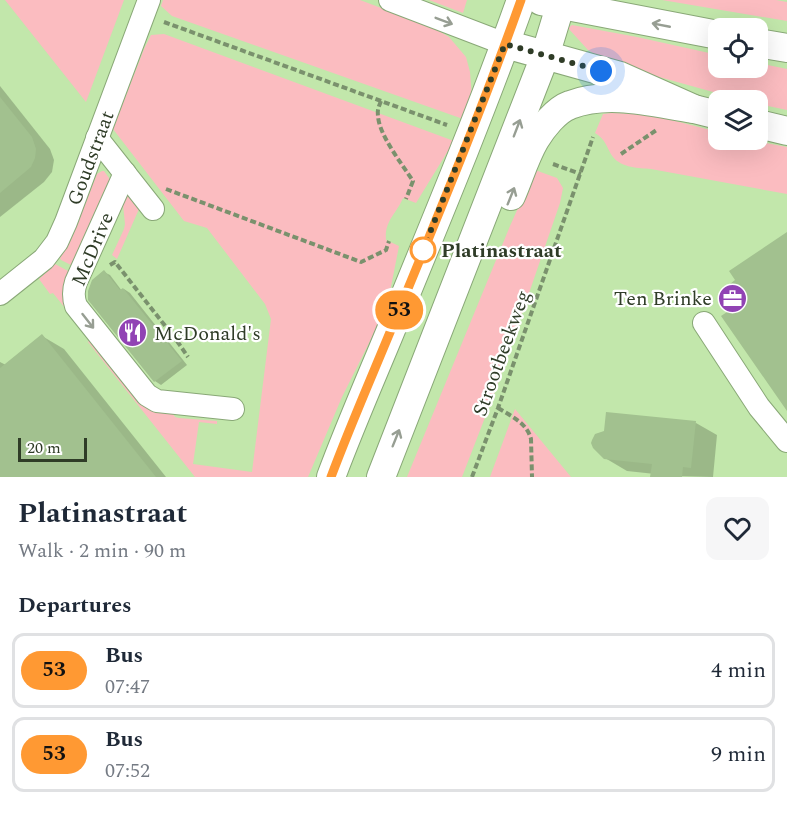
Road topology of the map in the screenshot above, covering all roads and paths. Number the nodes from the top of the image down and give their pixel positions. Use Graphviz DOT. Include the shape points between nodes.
graph roads {
  1 [pos="390,0"];
  2 [pos="521,0"];
  3 [pos="552,2"];
  4 [pos="147,7"];
  5 [pos="708,33"];
  6 [pos="505,44"];
  7 [pos="768,45"];
  8 [pos="787,48"];
  9 [pos="545,56"];
  10 [pos="381,101"];
  11 [pos="696,110"];
  12 [pos="448,125"];
  13 [pos="768,126"];
  14 [pos="787,131"];
  15 [pos="593,137"];
  16 [pos="97,138"];
  17 [pos="621,154"];
  18 [pos="553,164"];
  19 [pos="580,174"];
  20 [pos="121,182"];
  21 [pos="161,184"];
  22 [pos="406,199"];
  23 [pos="153,209"];
  24 [pos="389,242"];
  25 [pos="80,273"];
  26 [pos="0,294"];
  27 [pos="704,322"];
  28 [pos="187,334"];
  29 [pos="177,341"];
  30 [pos="188,357"];
  31 [pos="412,398"];
  32 [pos="498,408"];
  33 [pos="233,409"];
  34 [pos="787,441"];
  35 [pos="332,476"];
  36 [pos="381,477"];
  37 [pos="472,477"];
  38 [pos="531,477"];
  1 -- 6 [label="street, one-way"];
  2 -- 6 [label="main road"];
  5 -- 3 [label="main road, one-way"];
  3 -- 9 [label="main road"];
  4 -- 10 [label="path"];
  4 -- 16 [label="street, Goudstraat"];
  6 -- 9 [label="main road"];
  6 -- 35 [label="main road"];
  7 -- 8 [label="main road"];
  9 -- 11 [label="main road" via="620,76"];
  31 -- 9 [label="main road, one-way"];
  10 -- 12 [label="path"];
  10 -- 22 [label="path" via="379,122 413,181"];
  11 -- 17 [label="path" via="674,118"];
  31 -- 11 [label="main road, one-way" via="445,356 534,141 550,119 568,105 612,98"];
  13 -- 14 [label="main road"];
  15 -- 19 [label="path, Strootbeekweg"];
  16 -- 20 [label="street"];
  16 -- 26 [label="street, Goudstraat" via="57,242 44,259"];
  18 -- 19 [label="path"];
  19 -- 32 [label="path, Strootbeekweg"];
  20 -- 23 [label="street"];
  20 -- 25 [label="street, McDrive"];
  21 -- 24 [label="path" via="361,262 386,250"];
  25 -- 29 [label="path" via="89,278 115,262"];
  25 -- 33 [label="street, McDrive, one-way" via="73,291 76,306 147,395 157,401"];
  27 -- 34 [label="street" via="759,407"];
  28 -- 29 [label="path"];
  29 -- 30 [label="path"];
  36 -- 31 [label="main road, one-way"];
  32 -- 37 [label="path, Strootbeekweg"];
  32 -- 38 [label="path" via="522,423 529,433"];
}
